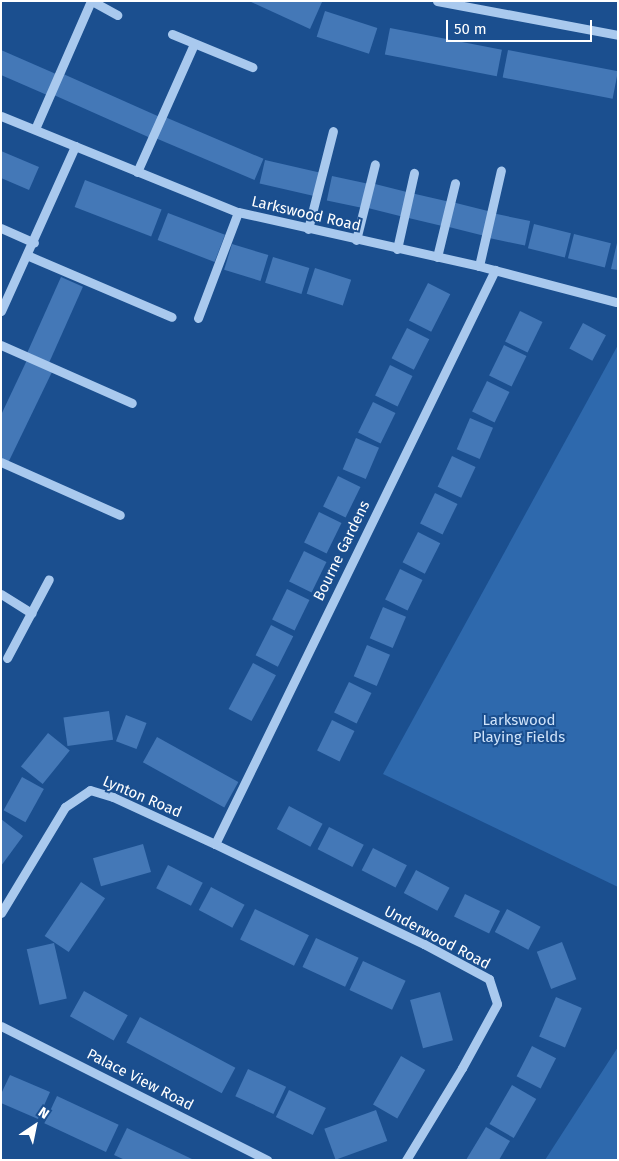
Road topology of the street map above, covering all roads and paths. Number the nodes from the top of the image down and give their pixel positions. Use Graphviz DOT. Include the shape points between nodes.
graph roads {
  1 [pos="92,1"];
  2 [pos="437,1"];
  3 [pos="117,15"];
  4 [pos="172,34"];
  5 [pos="618,36"];
  6 [pos="194,44"];
  7 [pos="252,67"];
  8 [pos="1,116"];
  9 [pos="35,129"];
  10 [pos="334,131"];
  11 [pos="75,146"];
  12 [pos="375,164"];
  13 [pos="501,170"];
  14 [pos="138,172"];
  15 [pos="414,173"];
  16 [pos="455,183"];
  17 [pos="238,212"];
  18 [pos="1,228"];
  19 [pos="308,229"];
  20 [pos="356,240"];
  21 [pos="34,243"];
  22 [pos="397,249"];
  23 [pos="29,256"];
  24 [pos="437,257"];
  25 [pos="478,266"];
  26 [pos="495,270"];
  27 [pos="616,302"];
  28 [pos="1,311"];
  29 [pos="172,318"];
  30 [pos="198,318"];
  31 [pos="1,345"];
  32 [pos="132,403"];
  33 [pos="1,462"];
  34 [pos="120,514"];
  35 [pos="49,579"];
  36 [pos="1,594"];
  37 [pos="32,613"];
  38 [pos="7,658"];
  39 [pos="215,844"];
  40 [pos="1,914"];
  41 [pos="1,1026"];
  42 [pos="267,1160"];
  43 [pos="406,1160"];
  1 -- 3 [label="street"];
  1 -- 9 [label="street"];
  2 -- 5 [label="street"];
  4 -- 6 [label="street"];
  6 -- 7 [label="street"];
  6 -- 14 [label="street"];
  8 -- 9 [label="street, Larkswood Road"];
  9 -- 11 [label="street, Larkswood Road"];
  10 -- 19 [label="street"];
  11 -- 14 [label="street, Larkswood Road"];
  11 -- 21 [label="street"];
  12 -- 20 [label="street"];
  13 -- 25 [label="street"];
  14 -- 17 [label="street, Larkswood Road"];
  15 -- 22 [label="street"];
  16 -- 24 [label="street"];
  17 -- 19 [label="street, Larkswood Road"];
  17 -- 30 [label="street"];
  18 -- 21 [label="street"];
  19 -- 20 [label="street, Larkswood Road"];
  20 -- 22 [label="street, Larkswood Road"];
  21 -- 23 [label="street"];
  22 -- 24 [label="street, Larkswood Road"];
  23 -- 28 [label="street"];
  23 -- 29 [label="street"];
  24 -- 25 [label="street, Larkswood Road"];
  25 -- 26 [label="street, Larkswood Road"];
  26 -- 27 [label="street, Larkswood Road"];
  26 -- 39 [label="street, Bourne Gardens"];
  31 -- 32 [label="street"];
  33 -- 34 [label="street"];
  35 -- 37 [label="street"];
  36 -- 37 [label="street"];
  37 -- 38 [label="street"];
  39 -- 40 [label="street, Lynton Road" via="113,797 90,790 65,807"];
  39 -- 43 [label="street, Underwood Road" via="424,944 489,979 497,1004"];
  41 -- 42 [label="street, Palace View Road"];
}
